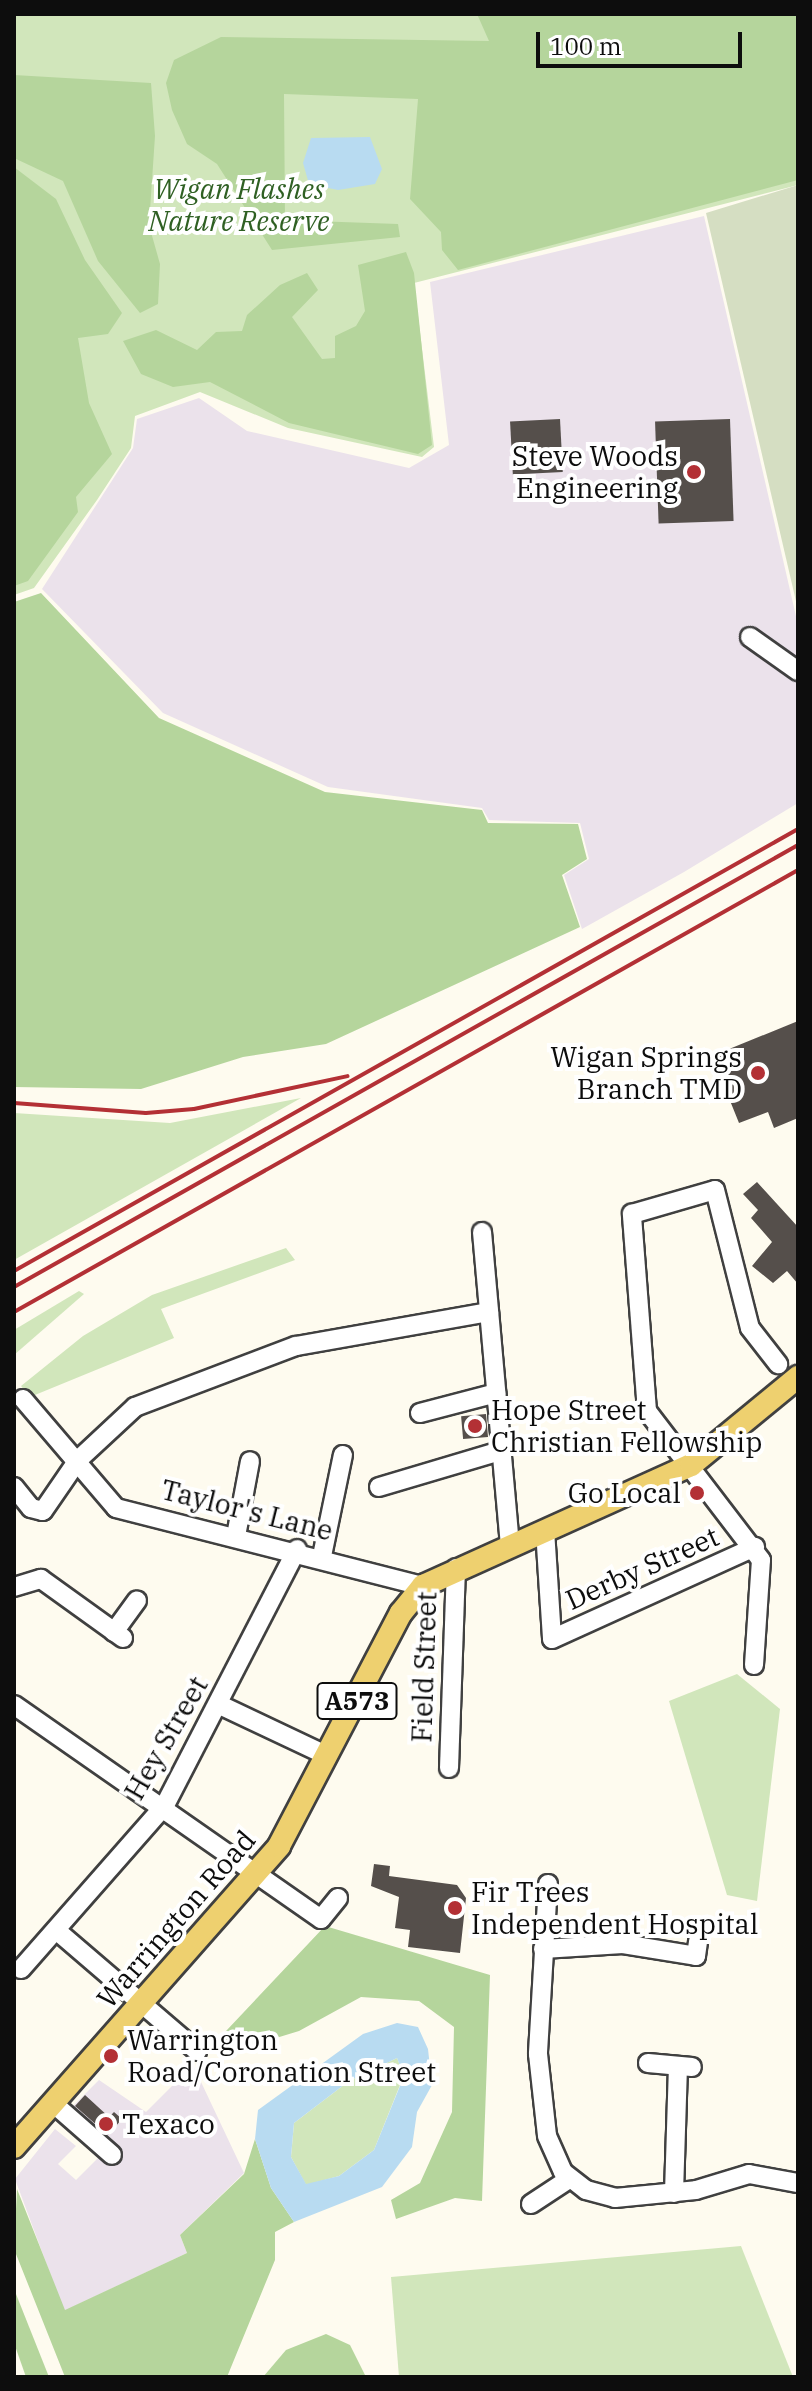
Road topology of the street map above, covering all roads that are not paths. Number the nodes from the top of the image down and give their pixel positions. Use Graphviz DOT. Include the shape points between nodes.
graph roads {
  1 [pos="750,637"];
  2 [pos="798,671"];
  3 [pos="482,1232"];
  4 [pos="489,1312"];
  5 [pos="776,1354"];
  6 [pos="796,1382"];
  7 [pos="496,1393"];
  8 [pos="23,1399"];
  9 [pos="420,1413"];
  10 [pos="500,1451"];
  11 [pos="343,1455"];
  12 [pos="78,1460"];
  13 [pos="250,1461"];
  14 [pos="691,1465"];
  15 [pos="14,1487"];
  16 [pos="379,1487"];
  17 [pos="545,1530"];
  18 [pos="236,1536"];
  19 [pos="510,1545"];
  20 [pos="755,1547"];
  21 [pos="297,1549"];
  22 [pos="322,1556"];
  23 [pos="456,1568"];
  24 [pos="423,1586"];
  25 [pos="14,1587"];
  26 [pos="137,1600"];
  27 [pos="754,1665"];
  28 [pos="220,1705"];
  29 [pos="17,1713"];
  30 [pos="328,1756"];
  31 [pos="449,1768"];
  32 [pos="165,1805"];
  33 [pos="259,1874"];
  34 [pos="548,1884"];
  35 [pos="338,1898"];
  36 [pos="56,1930"];
  37 [pos="543,1949"];
  38 [pos="696,1955"];
  39 [pos="21,1969"];
  40 [pos="142,2005"];
  41 [pos="197,2051"];
  42 [pos="648,2063"];
  43 [pos="54,2104"];
  44 [pos="14,2147"];
  45 [pos="112,2155"];
  46 [pos="569,2179"];
  47 [pos="798,2183"];
  48 [pos="674,2193"];
  49 [pos="531,2204"];
  1 -- 2 [label="street"];
  3 -- 4 [label="street"];
  4 -- 7 [label="street"];
  4 -- 12 [label="street" via="296,1346 135,1407"];
  5 -- 14 [label="street" via="750,1328 715,1190 632,1214 647,1411"];
  6 -- 14 [label="main road, Warrington Road / A573"];
  7 -- 9 [label="street"];
  7 -- 10 [label="street"];
  8 -- 12 [label="street, Taylor's Lane"];
  10 -- 16 [label="street"];
  10 -- 19 [label="street"];
  11 -- 22 [label="street"];
  12 -- 15 [label="street" via="43,1511 31,1508"];
  12 -- 18 [label="street, Taylor's Lane" via="116,1508"];
  13 -- 18 [label="street"];
  14 -- 17 [label="main road, Warrington Road / A573"];
  14 -- 20 [label="street"];
  17 -- 19 [label="main road, Warrington Road / A573"];
  17 -- 20 [label="street, Derby Street" via="552,1639"];
  18 -- 21 [label="street, Taylor's Lane"];
  19 -- 23 [label="main road, Warrington Road / A573"];
  20 -- 27 [label="street" via="762,1571"];
  21 -- 22 [label="street, Taylor's Lane"];
  21 -- 28 [label="street, Hey Street"];
  22 -- 24 [label="street, Taylor's Lane"];
  23 -- 24 [label="main road, Warrington Road / A573"];
  23 -- 31 [label="street, Field Street"];
  24 -- 30 [label="main road, Warrington Road / A573" via="401,1613"];
  25 -- 26 [label="street" via="41,1579 118,1635"];
  28 -- 30 [label="street"];
  28 -- 32 [label="street, Hey Street"];
  29 -- 32 [label="street"];
  30 -- 33 [label="main road, Warrington Road / A573"];
  32 -- 33 [label="street"];
  32 -- 36 [label="street, Hey Street"];
  33 -- 35 [label="street" via="321,1919"];
  33 -- 40 [label="main road, Warrington Road / A573"];
  34 -- 37 [label="street"];
  36 -- 39 [label="street, Hey Street"];
  36 -- 40 [label="street"];
  37 -- 38 [label="street" via="623,1944"];
  37 -- 46 [label="street" via="538,2038 545,2126 552,2155"];
  40 -- 41 [label="street"];
  40 -- 43 [label="main road, Warrington Road / A573"];
  42 -- 48 [label="street" via="685,2066"];
  43 -- 44 [label="main road, Warrington Road / A573"];
  43 -- 45 [label="street"];
  46 -- 48 [label="street" via="615,2198"];
  46 -- 49 [label="street"];
  47 -- 48 [label="street" via="749,2174"];
}
